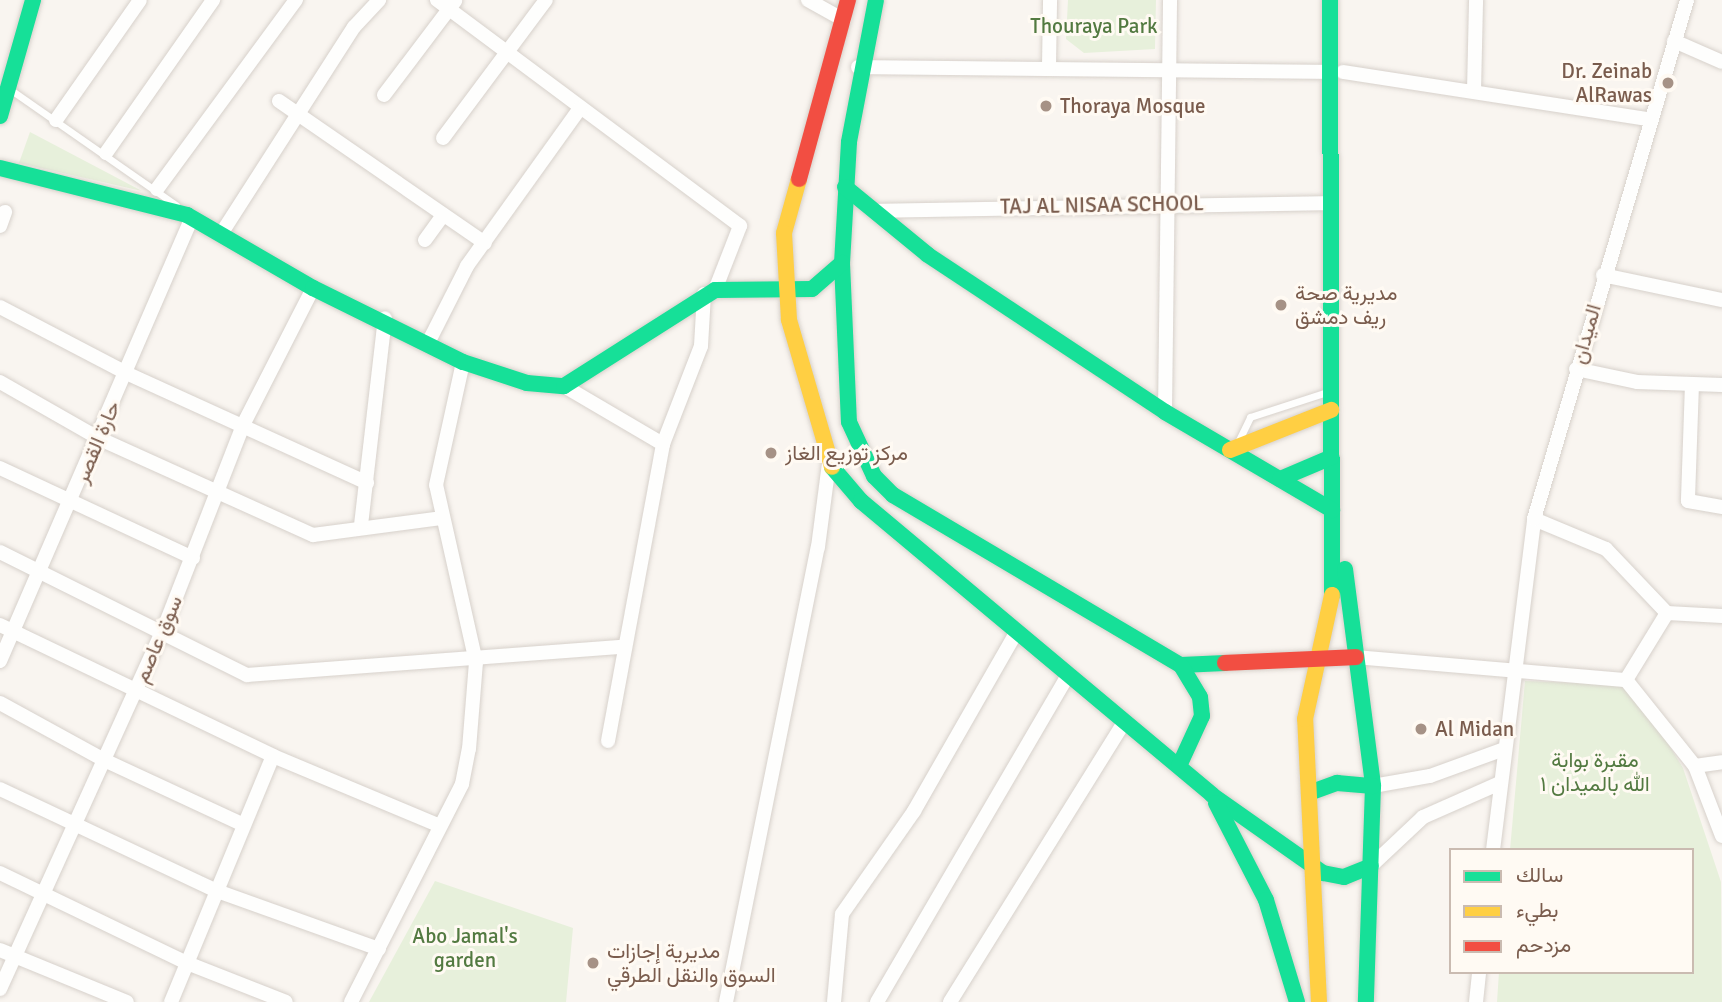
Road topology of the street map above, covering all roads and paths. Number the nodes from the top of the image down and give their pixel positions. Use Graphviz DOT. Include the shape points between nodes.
graph roads {
  1 [pos="33,0"];
  2 [pos="141,0"];
  3 [pos="213,0"];
  4 [pos="296,0"];
  5 [pos="379,0"];
  6 [pos="546,0"];
  7 [pos="808,0"];
  8 [pos="848,0"];
  9 [pos="876,0"];
  10 [pos="1050,0"];
  11 [pos="1170,0"];
  12 [pos="1330,0"];
  13 [pos="1343,0"];
  14 [pos="1476,0"];
  15 [pos="1687,0"];
  16 [pos="447,3"];
  17 [pos="844,20"];
  18 [pos="1674,41"];
  19 [pos="507,57"];
  20 [pos="1722,62"];
  21 [pos="858,67"];
  22 [pos="1049,67"];
  23 [pos="1170,67"];
  24 [pos="1336,72"];
  25 [pos="8,88"];
  26 [pos="1474,91"];
  27 [pos="384,95"];
  28 [pos="279,101"];
  29 [pos="580,108"];
  30 [pos="299,114"];
  31 [pos="0,116"];
  32 [pos="1647,119"];
  33 [pos="56,120"];
  34 [pos="443,138"];
  35 [pos="106,153"];
  36 [pos="0,168"];
  37 [pos="845,187"];
  38 [pos="157,189"];
  39 [pos="1169,202"];
  40 [pos="1331,202"];
  41 [pos="874,211"];
  42 [pos="443,215"];
  43 [pos="189,218"];
  44 [pos="221,234"];
  45 [pos="425,240"];
  46 [pos="485,243"];
  47 [pos="842,263"];
  48 [pos="1603,275"];
  49 [pos="786,286"];
  50 [pos="313,288"];
  51 [pos="709,292"];
  52 [pos="1722,300"];
  53 [pos="0,307"];
  54 [pos="385,318"];
  55 [pos="428,343"];
  56 [pos="463,362"];
  57 [pos="1576,369"];
  58 [pos="126,373"];
  59 [pos="0,382"];
  60 [pos="1692,384"];
  61 [pos="564,386"];
  62 [pos="1722,386"];
  63 [pos="1331,390"];
  64 [pos="1331,410"];
  65 [pos="1165,412"];
  66 [pos="243,425"];
  67 [pos="98,438"];
  68 [pos="663,444"];
  69 [pos="1234,448"];
  70 [pos="1332,457"];
  71 [pos="829,464"];
  72 [pos="0,468"];
  73 [pos="1280,479"];
  74 [pos="367,483"];
  75 [pos="220,490"];
  76 [pos="73,498"];
  77 [pos="1722,507"];
  78 [pos="1332,510"];
  79 [pos="443,517"];
  80 [pos="1534,519"];
  81 [pos="361,526"];
  82 [pos="0,552"];
  83 [pos="193,558"];
  84 [pos="40,567"];
  85 [pos="1667,613"];
  86 [pos="1722,616"];
  87 [pos="6,628"];
  88 [pos="163,628"];
  89 [pos="1017,631"];
  90 [pos="622,647"];
  91 [pos="1318,656"];
  92 [pos="1356,657"];
  93 [pos="0,662"];
  94 [pos="476,662"];
  95 [pos="1181,665"];
  96 [pos="1069,674"];
  97 [pos="1513,674"];
  98 [pos="1626,680"];
  99 [pos="138,688"];
  100 [pos="0,703"];
  101 [pos="1125,721"];
  102 [pos="608,741"];
  103 [pos="1504,749"];
  104 [pos="273,756"];
  105 [pos="104,760"];
  106 [pos="1722,762"];
  107 [pos="1178,766"];
  108 [pos="1695,766"];
  109 [pos="1500,783"];
  110 [pos="1373,786"];
  111 [pos="0,789"];
  112 [pos="1309,793"];
  113 [pos="1212,795"];
  114 [pos="244,825"];
  115 [pos="440,826"];
  116 [pos="74,829"];
  117 [pos="1722,836"];
  118 [pos="1493,848"];
  119 [pos="1371,866"];
  120 [pos="1313,868"];
  121 [pos="0,873"];
  122 [pos="217,891"];
  123 [pos="40,896"];
  124 [pos="379,949"];
  125 [pos="0,950"];
  126 [pos="14,958"];
  127 [pos="187,963"];
  128 [pos="1479,974"];
  129 [pos="0,989"];
  130 [pos="127,1002"];
  131 [pos="171,1002"];
  132 [pos="286,1002"];
  133 [pos="351,1002"];
  134 [pos="726,1002"];
  135 [pos="834,1002"];
  136 [pos="877,1002"];
  137 [pos="950,1002"];
  138 [pos="1297,1002"];
  139 [pos="1319,1002"];
  140 [pos="1366,1002"];
  141 [pos="1476,1002"];
  1 -- 25 [label="main road"];
  2 -- 33 [label="street"];
  3 -- 35 [label="street"];
  4 -- 38 [label="street"];
  5 -- 30 [label="street"];
  6 -- 19 [label="street"];
  7 -- 17 [label="street"];
  8 -- 17 [label="main road"];
  9 -- 21 [label="main road"];
  10 -- 22 [label="street"];
  11 -- 23 [label="street"];
  12 -- 24 [label="main road"];
  13 -- 24 [label="main road"];
  14 -- 26 [label="street"];
  15 -- 18 [label="street, الميدان"];
  16 -- 19 [label="street"];
  16 -- 27 [label="street"];
  17 -- 49 [label="main road" via="789,202"];
  18 -- 20 [label="street"];
  18 -- 32 [label="street, الميدان"];
  19 -- 29 [label="street"];
  19 -- 34 [label="street"];
  21 -- 22 [label="street"];
  21 -- 37 [label="main road"];
  22 -- 23 [label="street"];
  23 -- 24 [label="street"];
  23 -- 39 [label="street"];
  24 -- 26 [label="street"];
  24 -- 40 [label="main road"];
  24 -- 92 [label="main road" via="1346,576"];
  25 -- 31 [label="main road"];
  25 -- 33 [label="lane"];
  26 -- 32 [label="street"];
  28 -- 30 [label="street"];
  29 -- 46 [label="street"];
  29 -- 51 [label="street" via="740,226"];
  30 -- 42 [label="street"];
  30 -- 44 [label="street"];
  32 -- 48 [label="street, الميدان"];
  33 -- 35 [label="lane"];
  35 -- 38 [label="lane"];
  36 -- 43 [label="main road"];
  37 -- 41 [label="main road"];
  37 -- 47 [label="main road"];
  38 -- 43 [label="lane"];
  39 -- 40 [label="street, TAJ AL NISAA SCHOOL"];
  39 -- 41 [label="street, TAJ AL NISAA SCHOOL"];
  39 -- 65 [label="street"];
  40 -- 63 [label="main road"];
  41 -- 65 [label="main road" via="928,255"];
  42 -- 45 [label="street"];
  42 -- 46 [label="street"];
  43 -- 44 [label="main road"];
  43 -- 58 [label="street, حارة القصر"];
  44 -- 50 [label="main road"];
  46 -- 55 [label="street"];
  47 -- 49 [label="main road" via="825,284"];
  47 -- 95 [label="main road" via="849,422 874,476 893,495"];
  48 -- 52 [label="street"];
  48 -- 57 [label="street, الميدان"];
  49 -- 51 [label="main road"];
  49 -- 71 [label="main road" via="815,430"];
  50 -- 54 [label="main road"];
  50 -- 66 [label="street, سوق عاصم"];
  51 -- 61 [label="main road"];
  51 -- 68 [label="street" via="701,346"];
  53 -- 58 [label="street"];
  54 -- 55 [label="main road"];
  54 -- 74 [label="street"];
  55 -- 56 [label="main road"];
  56 -- 61 [label="main road" via="527,383"];
  56 -- 79 [label="street" via="436,485"];
  57 -- 60 [label="street"];
  57 -- 80 [label="street, الميدان"];
  58 -- 66 [label="street"];
  58 -- 67 [label="street, حارة القصر"];
  59 -- 67 [label="street"];
  60 -- 62 [label="street"];
  60 -- 77 [label="street" via="1688,501"];
  61 -- 68 [label="street"];
  63 -- 64 [label="main road"];
  63 -- 69 [label="lane" via="1250,417"];
  64 -- 69 [label="main road"];
  64 -- 70 [label="main road"];
  65 -- 69 [label="main road"];
  66 -- 74 [label="street"];
  66 -- 75 [label="street, سوق عاصم"];
  67 -- 75 [label="street"];
  67 -- 76 [label="street, حارة القصر"];
  68 -- 90 [label="street"];
  69 -- 73 [label="main road"];
  70 -- 73 [label="main road"];
  70 -- 78 [label="main road"];
  71 -- 89 [label="main road" via="861,501"];
  71 -- 134 [label="street" via="818,547"];
  72 -- 76 [label="street"];
  73 -- 78 [label="main road"];
  74 -- 81 [label="street"];
  75 -- 81 [label="street" via="313,535"];
  75 -- 83 [label="street, سوق عاصم"];
  76 -- 83 [label="street"];
  76 -- 84 [label="street, حارة القصر"];
  78 -- 91 [label="main road" via="1331,613"];
  79 -- 81 [label="street"];
  79 -- 94 [label="street"];
  80 -- 85 [label="street" via="1606,549"];
  80 -- 97 [label="street, الميدان"];
  82 -- 84 [label="street"];
  83 -- 88 [label="street, سوق عاصم"];
  84 -- 87 [label="street, حارة القصر"];
  84 -- 88 [label="street"];
  85 -- 86 [label="street"];
  85 -- 98 [label="street"];
  87 -- 93 [label="street, حارة القصر"];
  87 -- 99 [label="street"];
  88 -- 94 [label="street" via="247,675"];
  88 -- 99 [label="street, سوق عاصم"];
  89 -- 96 [label="main road"];
  89 -- 135 [label="street" via="914,811 842,914"];
  90 -- 94 [label="street"];
  90 -- 102 [label="street"];
  91 -- 92 [label="main road"];
  91 -- 95 [label="main road" via="1233,667"];
  91 -- 112 [label="main road" via="1305,719"];
  92 -- 97 [label="street"];
  92 -- 110 [label="main road" via="1368,712"];
  94 -- 115 [label="street" via="463,784"];
  95 -- 107 [label="main road" via="1200,697 1202,716 1195,743"];
  96 -- 101 [label="main road"];
  96 -- 136 [label="street"];
  97 -- 98 [label="street"];
  97 -- 103 [label="street, الميدان"];
  98 -- 108 [label="street"];
  99 -- 104 [label="street"];
  99 -- 105 [label="street, سوق عاصم"];
  100 -- 105 [label="street"];
  101 -- 107 [label="main road"];
  101 -- 137 [label="street"];
  103 -- 109 [label="street, الميدان"];
  103 -- 110 [label="street" via="1430,776"];
  104 -- 114 [label="street"];
  104 -- 115 [label="street"];
  105 -- 114 [label="street"];
  105 -- 116 [label="street, سوق عاصم"];
  106 -- 108 [label="street"];
  107 -- 113 [label="main road"];
  108 -- 117 [label="street"];
  109 -- 118 [label="street, الميدان"];
  109 -- 119 [label="street" via="1423,817"];
  110 -- 112 [label="main road" via="1337,783"];
  110 -- 119 [label="main road"];
  111 -- 116 [label="street"];
  112 -- 120 [label="main road"];
  113 -- 120 [label="main road"];
  113 -- 138 [label="main road" via="1266,900"];
  114 -- 122 [label="street"];
  115 -- 124 [label="street"];
  116 -- 122 [label="street"];
  116 -- 123 [label="street, سوق عاصم"];
  119 -- 120 [label="main road" via="1344,877"];
  119 -- 140 [label="main road"];
  120 -- 139 [label="main road"];
  121 -- 123 [label="street"];
  122 -- 124 [label="street"];
  122 -- 127 [label="street"];
  123 -- 126 [label="street, سوق عاصم"];
  123 -- 127 [label="street"];
  124 -- 133 [label="street"];
  125 -- 126 [label="street"];
  126 -- 129 [label="street, سوق عاصم"];
  126 -- 130 [label="street"];
  127 -- 131 [label="street"];
  127 -- 132 [label="street"];
  128 -- 141 [label="street"];
}
